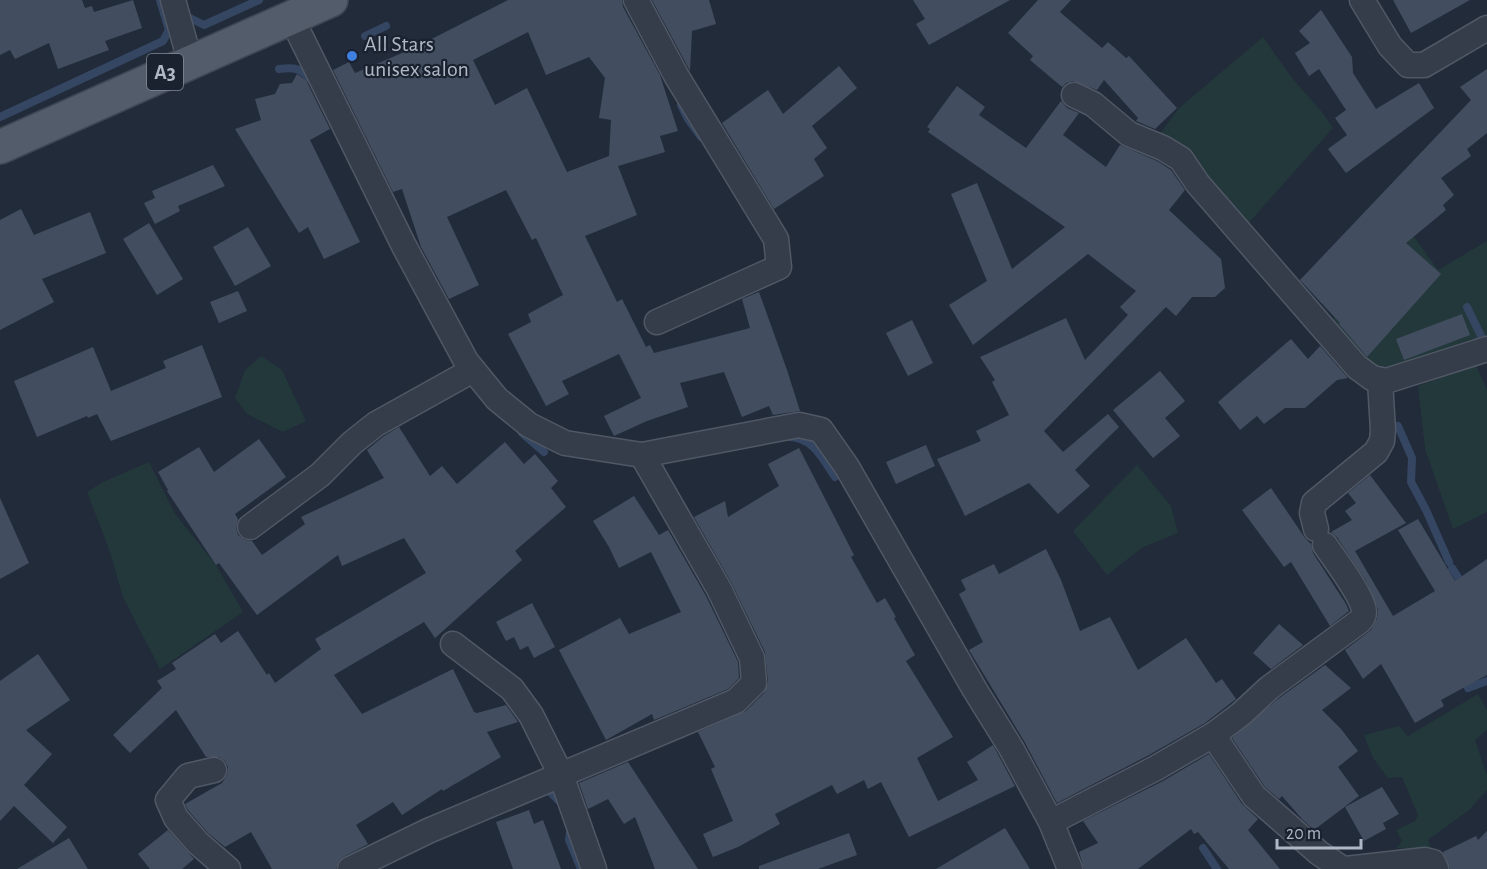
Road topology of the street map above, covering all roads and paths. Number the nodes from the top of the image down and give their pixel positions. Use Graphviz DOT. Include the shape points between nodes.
graph roads {
  1 [pos="173,0"];
  2 [pos="331,0"];
  3 [pos="636,0"];
  4 [pos="1362,0"];
  5 [pos="291,17"];
  6 [pos="1487,28"];
  7 [pos="190,61"];
  8 [pos="1074,95"];
  9 [pos="0,147"];
  10 [pos="657,322"];
  11 [pos="1487,349"];
  12 [pos="472,370"];
  13 [pos="1380,381"];
  14 [pos="642,455"];
  15 [pos="250,527"];
  16 [pos="453,644"];
  17 [pos="1213,735"];
  18 [pos="214,770"];
  19 [pos="561,776"];
  20 [pos="1051,822"];
  21 [pos="228,869"];
  22 [pos="350,869"];
  23 [pos="594,869"];
  24 [pos="1070,869"];
  25 [pos="1344,869"];
  26 [pos="1436,869"];
  1 -- 7 [label="street"];
  2 -- 5 [label="main road, A3"];
  3 -- 10 [label="street" via="677,76 776,239 779,267"];
  4 -- 6 [label="street" via="1390,46 1408,65 1424,65"];
  5 -- 7 [label="main road, A3"];
  5 -- 12 [label="street" via="404,246"];
  7 -- 9 [label="main road, A3"];
  8 -- 13 [label="street" via="1093,104 1129,134 1181,159 1198,184 1357,367"];
  11 -- 13 [label="street"];
  12 -- 14 [label="street" via="497,399 529,425 565,443"];
  12 -- 15 [label="street" via="376,424 320,475"];
  13 -- 17 [label="street" via="1382,441 1376,452 1314,503 1312,513 1364,616"];
  14 -- 19 [label="street" via="719,589 752,658 754,683 736,701"];
  14 -- 20 [label="street" via="799,425 821,430 847,467"];
  16 -- 19 [label="street" via="512,689 531,715"];
  17 -- 20 [label="street"];
  17 -- 25 [label="street" via="1254,796 1319,853"];
  18 -- 21 [label="street" via="188,776 168,800 176,818"];
  19 -- 22 [label="street" via="428,831"];
  19 -- 23 [label="street"];
  20 -- 24 [label="street"];
  25 -- 26 [label="street" via="1425,860 1433,862"];
}
